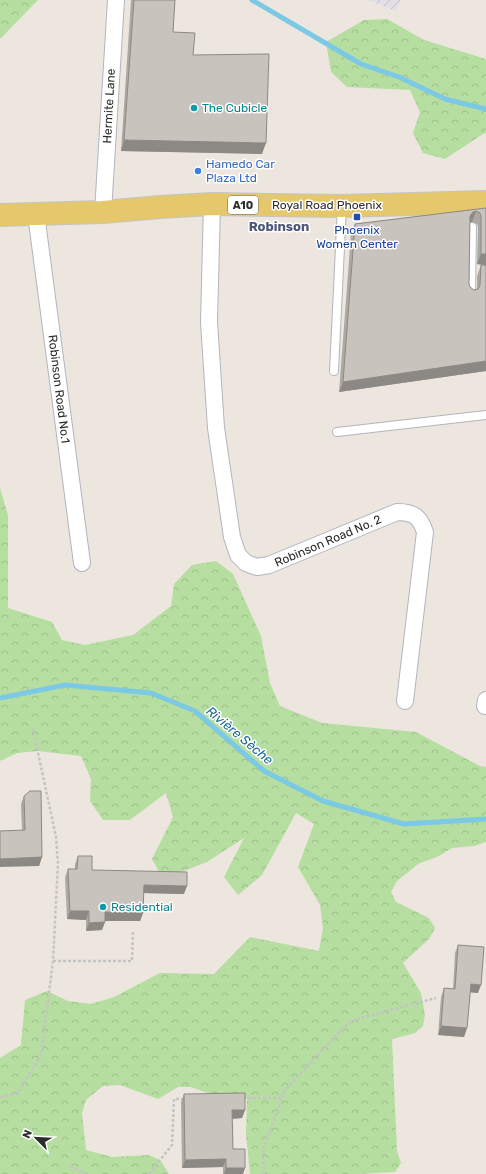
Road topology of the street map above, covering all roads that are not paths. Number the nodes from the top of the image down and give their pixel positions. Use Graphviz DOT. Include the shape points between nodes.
graph roads {
  1 [pos="116,0"];
  2 [pos="486,202"];
  3 [pos="212,204"];
  4 [pos="342,206"];
  5 [pos="103,212"];
  6 [pos="36,214"];
  7 [pos="0,215"];
  8 [pos="472,227"];
  9 [pos="471,295"];
  10 [pos="334,371"];
  11 [pos="486,415"];
  12 [pos="337,432"];
  13 [pos="82,564"];
  14 [pos="486,700"];
  15 [pos="405,701"];
  16 [pos="486,706"];
  1 -- 5 [label="street, Hermite Lane"];
  2 -- 4 [label="main road, Royal Road Phoenix / A10"];
  3 -- 4 [label="main road, Royal Road Phoenix / A10"];
  3 -- 5 [label="main road, Royal Road Phoenix / A10"];
  3 -- 15 [label="street, Robinson Road No. 2" via="209,322 216,428 232,537 238,555 246,564 257,567 269,565 398,512 407,512 416,517 425,532"];
  4 -- 10 [label="lane"];
  5 -- 6 [label="main road, Royal Road Phoenix / A10"];
  6 -- 7 [label="main road, Royal Road Phoenix / A10"];
  6 -- 13 [label="street, Robinson Road No.1"];
  8 -- 9 [label="lane" via="475,270"];
  11 -- 12 [label="lane"];
  14 -- 16 [label="street"];
}
